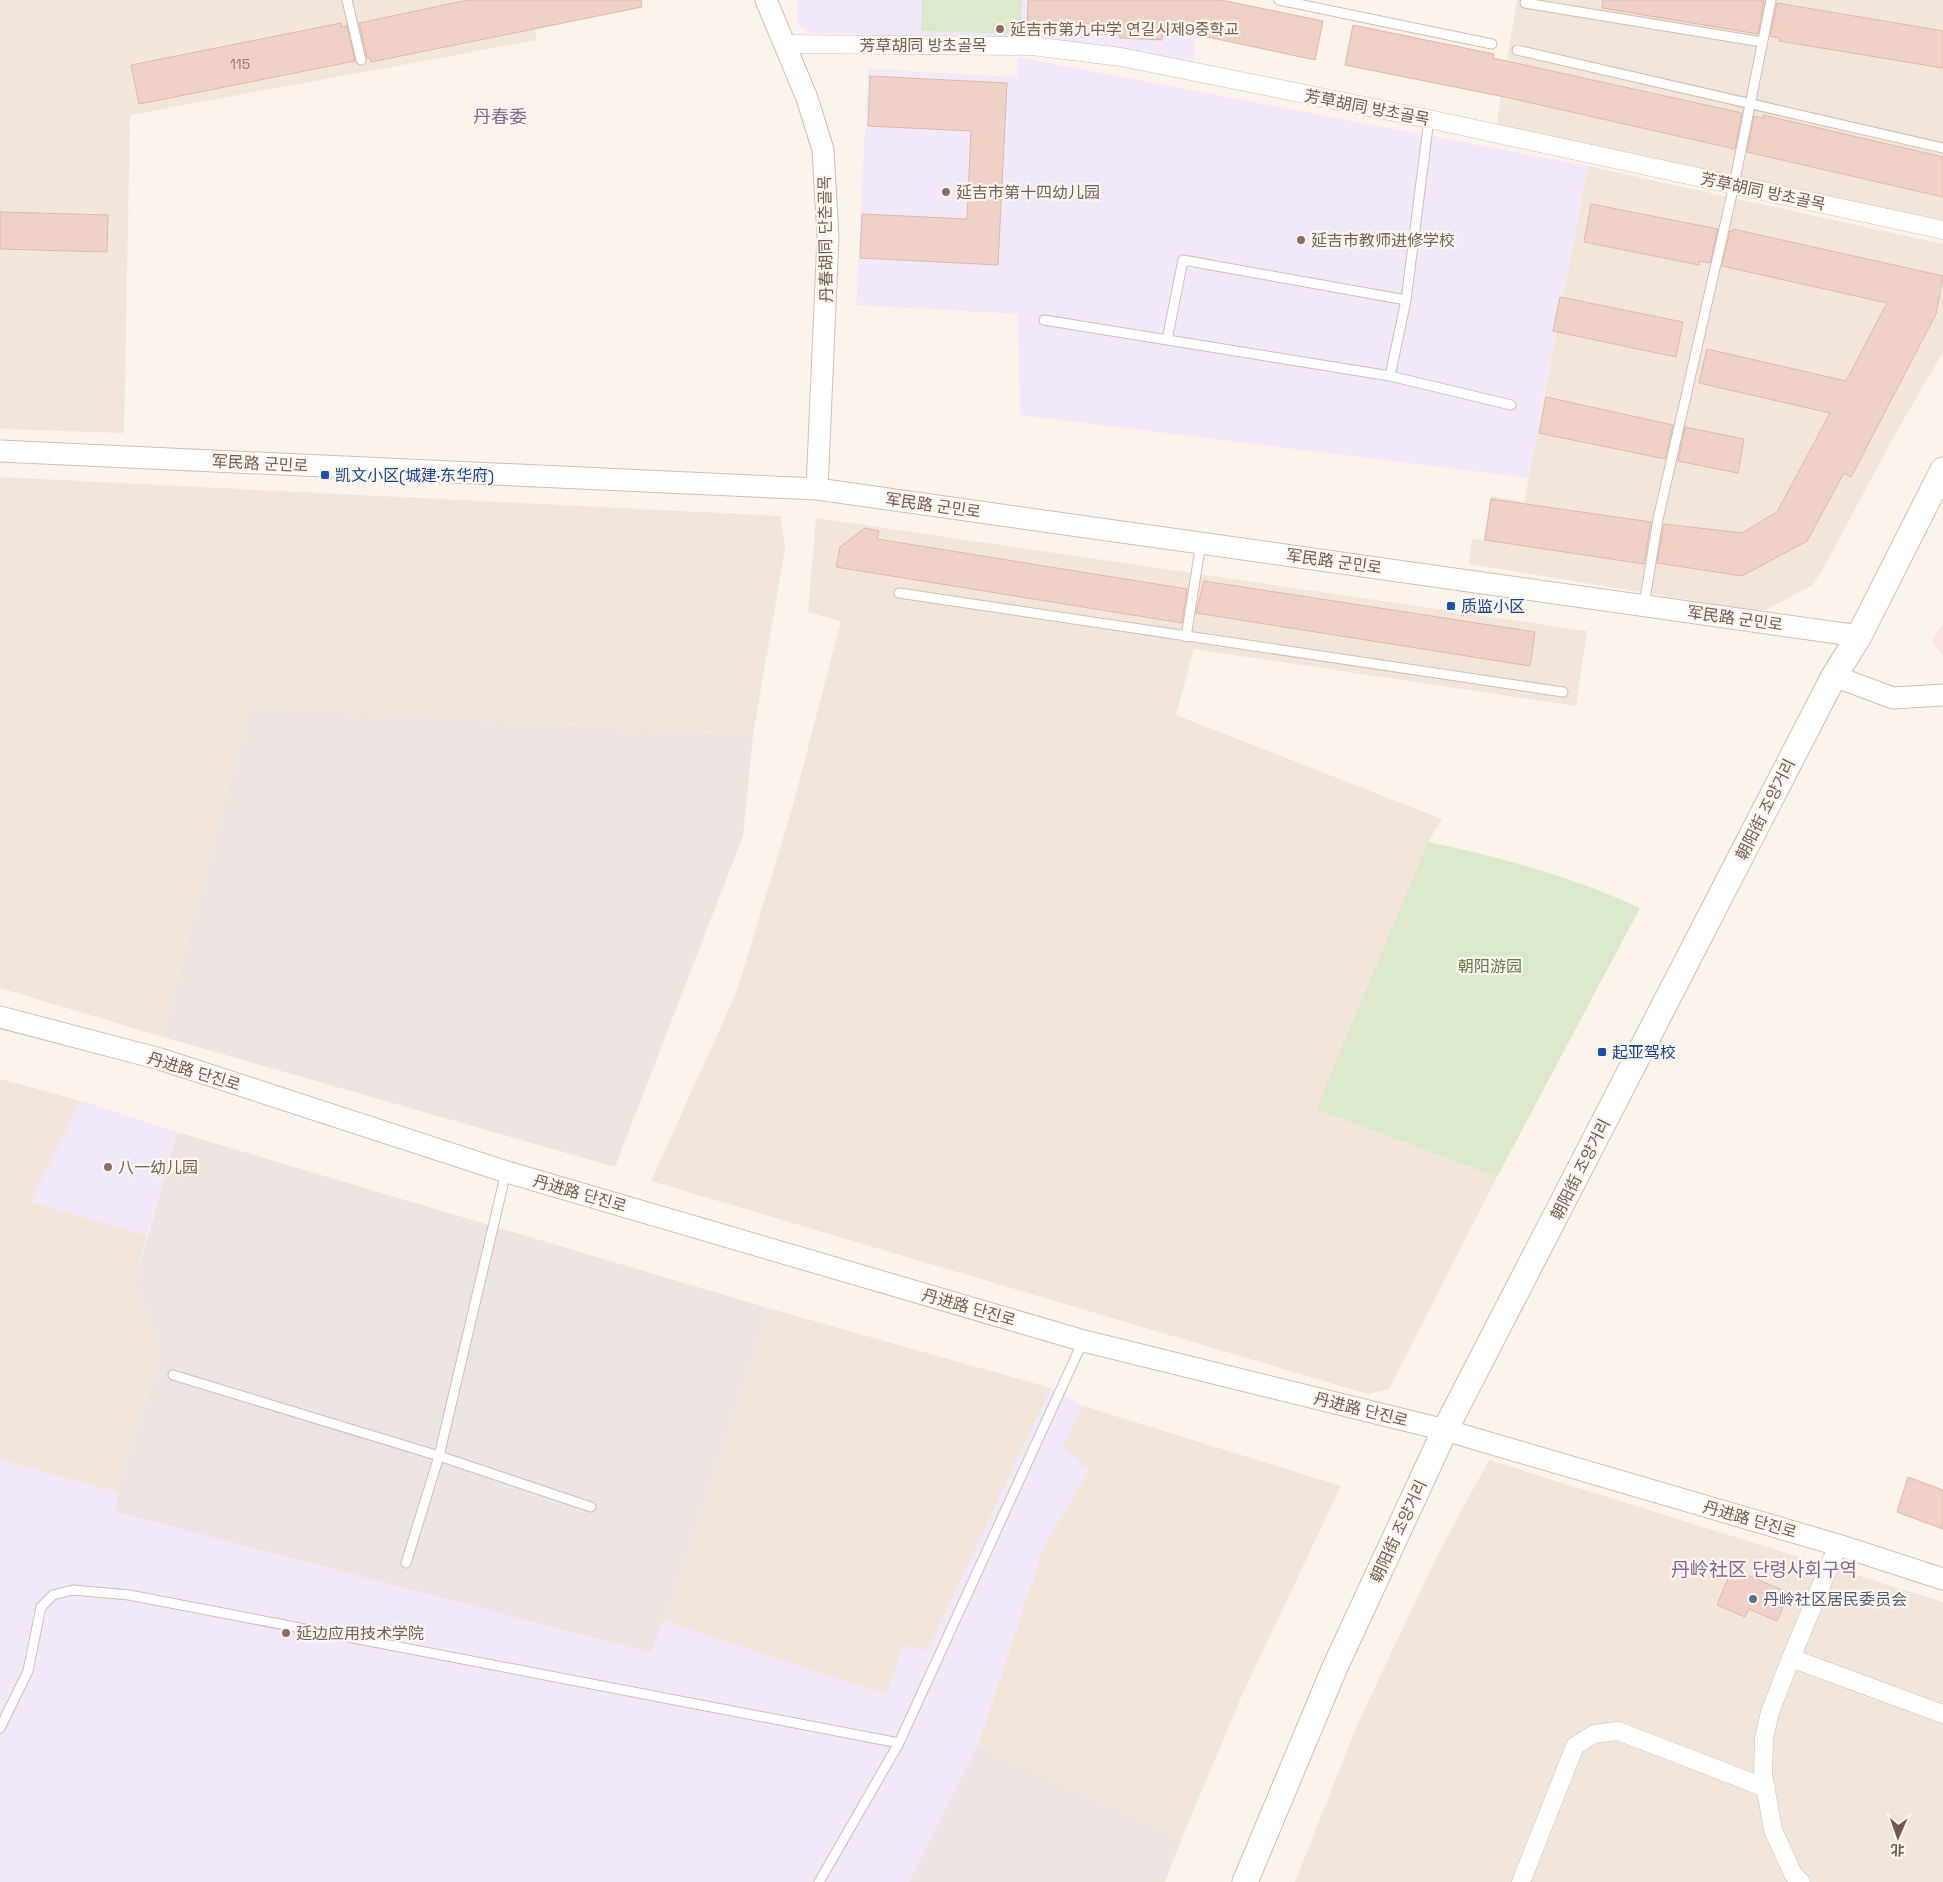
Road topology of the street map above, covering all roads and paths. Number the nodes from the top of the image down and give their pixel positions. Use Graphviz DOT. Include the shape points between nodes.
graph roads {
  1 [pos="347,0"];
  2 [pos="766,0"];
  3 [pos="1279,0"];
  4 [pos="1771,0"];
  5 [pos="1525,3"];
  6 [pos="1762,42"];
  7 [pos="784,44"];
  8 [pos="1492,44"];
  9 [pos="1517,50"];
  10 [pos="361,60"];
  11 [pos="1750,104"];
  12 [pos="1429,119"];
  13 [pos="1943,148"];
  14 [pos="1734,185"];
  15 [pos="1943,230"];
  16 [pos="1406,300"];
  17 [pos="1044,320"];
  18 [pos="1167,340"];
  19 [pos="1390,376"];
  20 [pos="1511,405"];
  21 [pos="0,451"];
  22 [pos="1943,470"];
  23 [pos="817,489"];
  24 [pos="1201,543"];
  25 [pos="899,593"];
  26 [pos="1644,605"];
  27 [pos="1859,636"];
  28 [pos="1186,637"];
  29 [pos="1834,676"];
  30 [pos="1563,692"];
  31 [pos="1943,695"];
  32 [pos="0,1017"];
  33 [pos="506,1172"];
  34 [pos="1084,1340"];
  35 [pos="173,1375"];
  36 [pos="1445,1430"];
  37 [pos="439,1456"];
  38 [pos="591,1507"];
  39 [pos="1838,1545"];
  40 [pos="406,1563"];
  41 [pos="1943,1579"];
  42 [pos="1790,1658"];
  43 [pos="1943,1714"];
  44 [pos="0,1728"];
  45 [pos="899,1743"];
  46 [pos="1766,1788"];
  47 [pos="818,1882"];
  48 [pos="1245,1882"];
  49 [pos="1521,1882"];
  50 [pos="1801,1882"];
  1 -- 10 [label="lane"];
  2 -- 7 [label="street, 丹春胡同 단춘골목"];
  3 -- 8 [label="lane"];
  4 -- 6 [label="lane"];
  5 -- 6 [label="lane"];
  6 -- 11 [label="lane"];
  7 -- 12 [label="street, 芳草胡同 방초골목" via="1032,46 1120,57"];
  7 -- 23 [label="street, 丹春胡同 단춘골목" via="808,98 823,150 828,237"];
  9 -- 11 [label="lane"];
  11 -- 13 [label="lane"];
  11 -- 14 [label="lane"];
  12 -- 14 [label="street, 芳草胡同 방초골목"];
  12 -- 16 [label="lane"];
  14 -- 15 [label="street, 芳草胡同 방초골목"];
  14 -- 26 [label="lane" via="1658,519"];
  16 -- 18 [label="lane" via="1183,260"];
  16 -- 19 [label="lane"];
  17 -- 18 [label="lane"];
  18 -- 19 [label="lane"];
  19 -- 20 [label="lane"];
  21 -- 23 [label="street, 军民路 군민로"];
  22 -- 27 [label="main road, 朝阳街 조양거리"];
  23 -- 24 [label="street, 军民路 군민로"];
  24 -- 26 [label="street, 军民路 군민로"];
  24 -- 28 [label="lane"];
  25 -- 28 [label="lane"];
  26 -- 27 [label="street, 军民路 군민로"];
  27 -- 29 [label="main road, 朝阳街 조양거리"];
  28 -- 30 [label="lane"];
  29 -- 31 [label="street" via="1893,698"];
  29 -- 36 [label="main road, 朝阳街 조양거리"];
  32 -- 33 [label="street, 丹进路 단진로" via="160,1059"];
  33 -- 34 [label="street, 丹进路 단진로"];
  33 -- 37 [label="lane"];
  34 -- 36 [label="street, 丹进路 단진로"];
  34 -- 45 [label="lane"];
  35 -- 37 [label="lane"];
  36 -- 39 [label="street, 丹进路 단진로"];
  36 -- 48 [label="main road, 朝阳街 조양거리" via="1335,1667"];
  37 -- 38 [label="lane"];
  37 -- 40 [label="lane"];
  39 -- 41 [label="street, 丹进路 단진로"];
  39 -- 42 [label="street"];
  42 -- 43 [label="street"];
  42 -- 46 [label="street" via="1764,1738"];
  44 -- 45 [label="lane" via="28,1671 41,1606 54,1595 73,1590 129,1595"];
  45 -- 47 [label="lane"];
  46 -- 49 [label="street" via="1618,1732 1594,1734 1575,1746"];
  46 -- 50 [label="street" via="1774,1830 1793,1874"];
}
